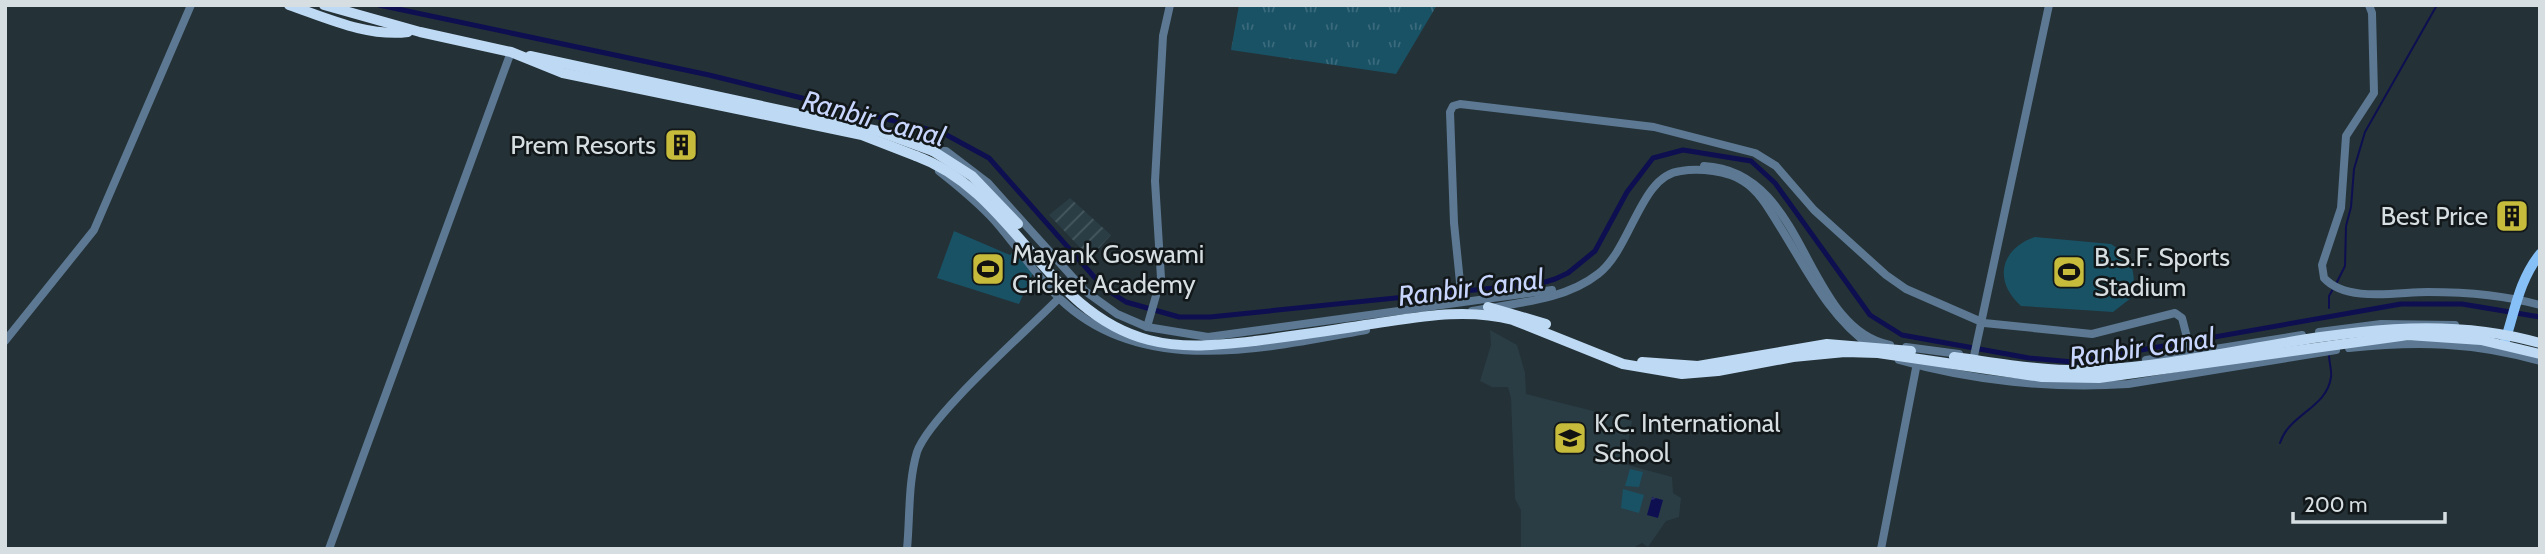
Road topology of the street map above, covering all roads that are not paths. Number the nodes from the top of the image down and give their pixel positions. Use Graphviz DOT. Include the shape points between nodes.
graph roads {
  1 [pos="191,5"];
  2 [pos="289,5"];
  3 [pos="324,5"];
  4 [pos="1170,5"];
  5 [pos="2049,5"];
  6 [pos="2369,5"];
  7 [pos="417,32"];
  8 [pos="516,54"];
  9 [pos="933,151"];
  10 [pos="916,156"];
  11 [pos="2540,254"];
  12 [pos="1461,298"];
  13 [pos="1059,299"];
  14 [pos="2515,301"];
  15 [pos="2540,305"];
  16 [pos="1979,321"];
  17 [pos="1148,324"];
  18 [pos="2507,331"];
  19 [pos="5,341"];
  20 [pos="2540,341"];
  21 [pos="2496,348"];
  22 [pos="1920,349"];
  23 [pos="2188,350"];
  24 [pos="2540,354"];
  25 [pos="1974,355"];
  26 [pos="2540,361"];
  27 [pos="1916,365"];
  28 [pos="330,549"];
  29 [pos="907,549"];
  30 [pos="1881,549"];
  1 -- 19 [label="street" via="94,230"];
  2 -- 7 [label="highway" via="352,27 392,34"];
  3 -- 7 [label="highway"];
  4 -- 17 [label="street" via="1163,36 1155,181 1161,278"];
  5 -- 16 [label="street"];
  6 -- 14 [label="street" via="2374,93 2346,136 2341,208 2321,270 2332,286 2379,295 2428,292"];
  7 -- 8 [label="highway"];
  8 -- 9 [label="highway" via="865,128"];
  8 -- 10 [label="highway" via="564,73 862,135"];
  8 -- 28 [label="street"];
  9 -- 17 [label="street" via="947,151 988,183 1085,291 1117,314"];
  9 -- 20 [label="highway, bridge" via="994,196 1057,274 1084,299 1126,325 1180,339 1217,339 1471,306 1525,316 1633,360 1676,366 1850,343 2092,370 2408,326"];
  10 -- 13 [label="street" via="972,197"];
  10 -- 24 [label="highway, bridge" via="955,174 990,203 1061,288 1089,312 1132,335 1177,345 1219,345 1466,313 1513,320 1623,364 1682,374 1845,352 2042,377 2099,377 2408,335 2481,340"];
  11 -- 14 [label="main road"];
  12 -- 16 [label="street" via="1450,112 1460,104 1654,127 1755,153 1778,167 1814,211 1886,275 1906,289"];
  12 -- 17 [label="street" via="1209,337"];
  12 -- 22 [label="street" via="1557,289 1582,279 1614,252 1653,179 1675,166 1713,166 1736,171 1760,186 1853,324 1881,343"];
  13 -- 27 [label="street" via="1082,317 1140,344 1200,352 1307,341 1515,303 1568,291 1596,276 1623,247 1655,184 1669,173 1699,170 1732,176 1763,198 1844,324 1881,353"];
  13 -- 29 [label="street" via="942,416 921,444"];
  14 -- 15 [label="street"];
  14 -- 18 [label="main road"];
  16 -- 23 [label="street" via="2092,334 2171,312 2182,318"];
  16 -- 25 [label="street"];
  18 -- 20 [label="street"];
  18 -- 21 [label="main road" via="2505,342"];
  18 -- 23 [label="street" via="2437,323 2381,324"];
  21 -- 26 [label="street"];
  21 -- 27 [label="street" via="2397,343 2098,386 1996,379"];
  22 -- 25 [label="street"];
  22 -- 27 [label="street"];
  23 -- 25 [label="street" via="2116,365 2073,367"];
  27 -- 30 [label="street"];
}
